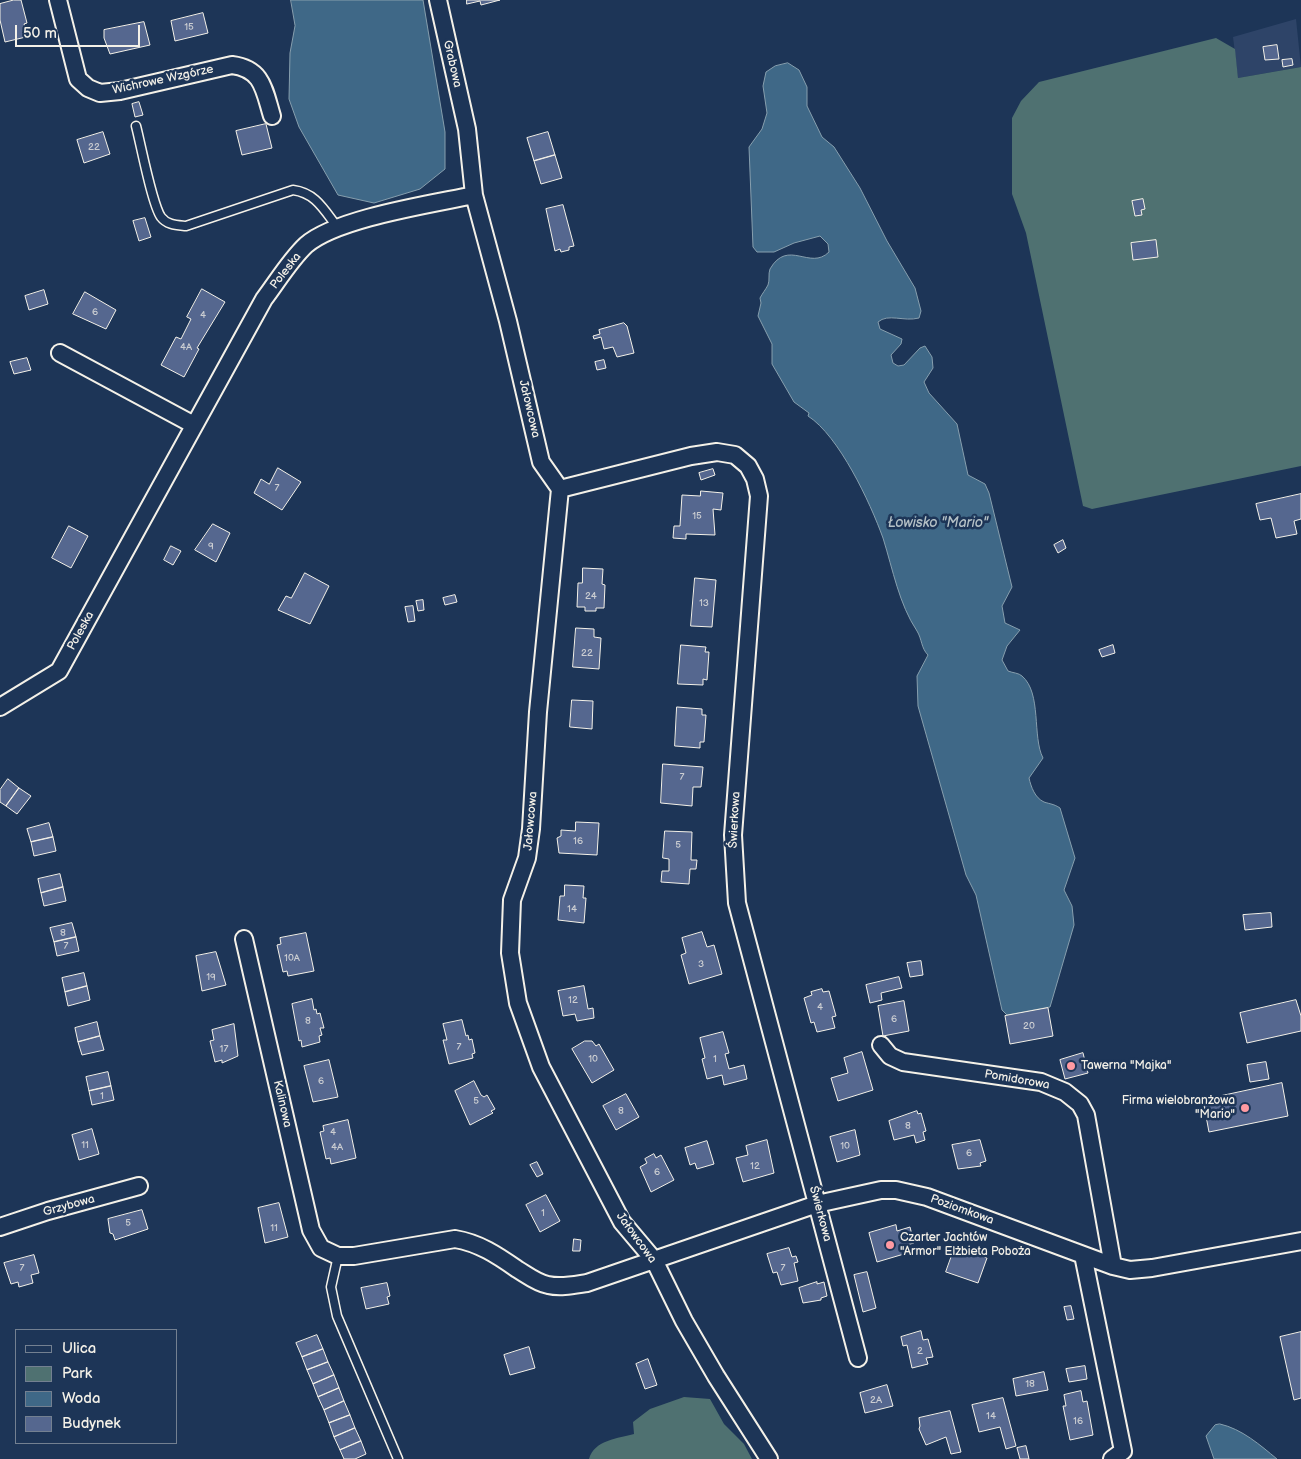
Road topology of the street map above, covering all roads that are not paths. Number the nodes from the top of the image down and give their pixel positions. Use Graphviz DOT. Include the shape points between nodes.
graph roads {
  1 [pos="58,0"];
  2 [pos="438,0"];
  3 [pos="272,116"];
  4 [pos="136,126"];
  5 [pos="467,129"];
  6 [pos="474,196"];
  7 [pos="338,228"];
  8 [pos="60,353"];
  9 [pos="194,425"];
  10 [pos="560,489"];
  11 [pos="0,707"];
  12 [pos="244,939"];
  13 [pos="881,1045"];
  14 [pos="138,1186"];
  15 [pos="817,1204"];
  16 [pos="0,1227"];
  17 [pos="1301,1241"];
  18 [pos="1082,1255"];
  19 [pos="338,1256"];
  20 [pos="654,1260"];
  21 [pos="1114,1266"];
  22 [pos="858,1358"];
  23 [pos="398,1459"];
  24 [pos="769,1459"];
  25 [pos="1112,1459"];
  1 -- 3 [label="street, Wichrowe Wzgórze" via="78,79 88,88 100,93 120,91 232,65 245,67 262,84"];
  2 -- 5 [label="street, Grabowa"];
  4 -- 7 [label="lane" via="160,216 166,222 186,226 293,190 313,197"];
  5 -- 6 [label="street, Jałowcowa"];
  6 -- 7 [label="street, Poleska" via="385,214"];
  6 -- 10 [label="street, Jałowcowa" via="541,462"];
  7 -- 9 [label="street, Poleska" via="307,244 273,287"];
  8 -- 9 [label="street"];
  9 -- 11 [label="street, Poleska" via="59,671"];
  10 -- 15 [label="street, Świerkowa" via="717,452 735,456 748,466 755,479 759,496 733,835 734,873 745,938"];
  10 -- 20 [label="street, Jałowcowa" via="538,712 531,829 527,858 512,900 510,953 518,1003 541,1067 622,1222"];
  12 -- 19 [label="street, Kalinowa" via="311,1230 321,1248"];
  13 -- 21 [label="street, Pomidorowa" via="890,1056 903,1062 1041,1082 1064,1092 1080,1104 1086,1115"];
  14 -- 16 [label="street, Grzybowa"];
  15 -- 18 [label="street, Poziomkowa" via="881,1190 896,1190 926,1196"];
  15 -- 20 [label="street, Poziomkowa"];
  15 -- 22 [label="street, Świerkowa"];
  17 -- 21 [label="street, Poziomkowa" via="1152,1268 1130,1270"];
  18 -- 21 [label="street, Poziomkowa"];
  18 -- 25 [label="street" via="1123,1451"];
  19 -- 20 [label="street" via="455,1239 471,1241 548,1286 587,1283"];
  19 -- 23 [label="lane" via="331,1287 337,1316"];
  20 -- 24 [label="street, Jałowcowa" via="693,1337"];
}
